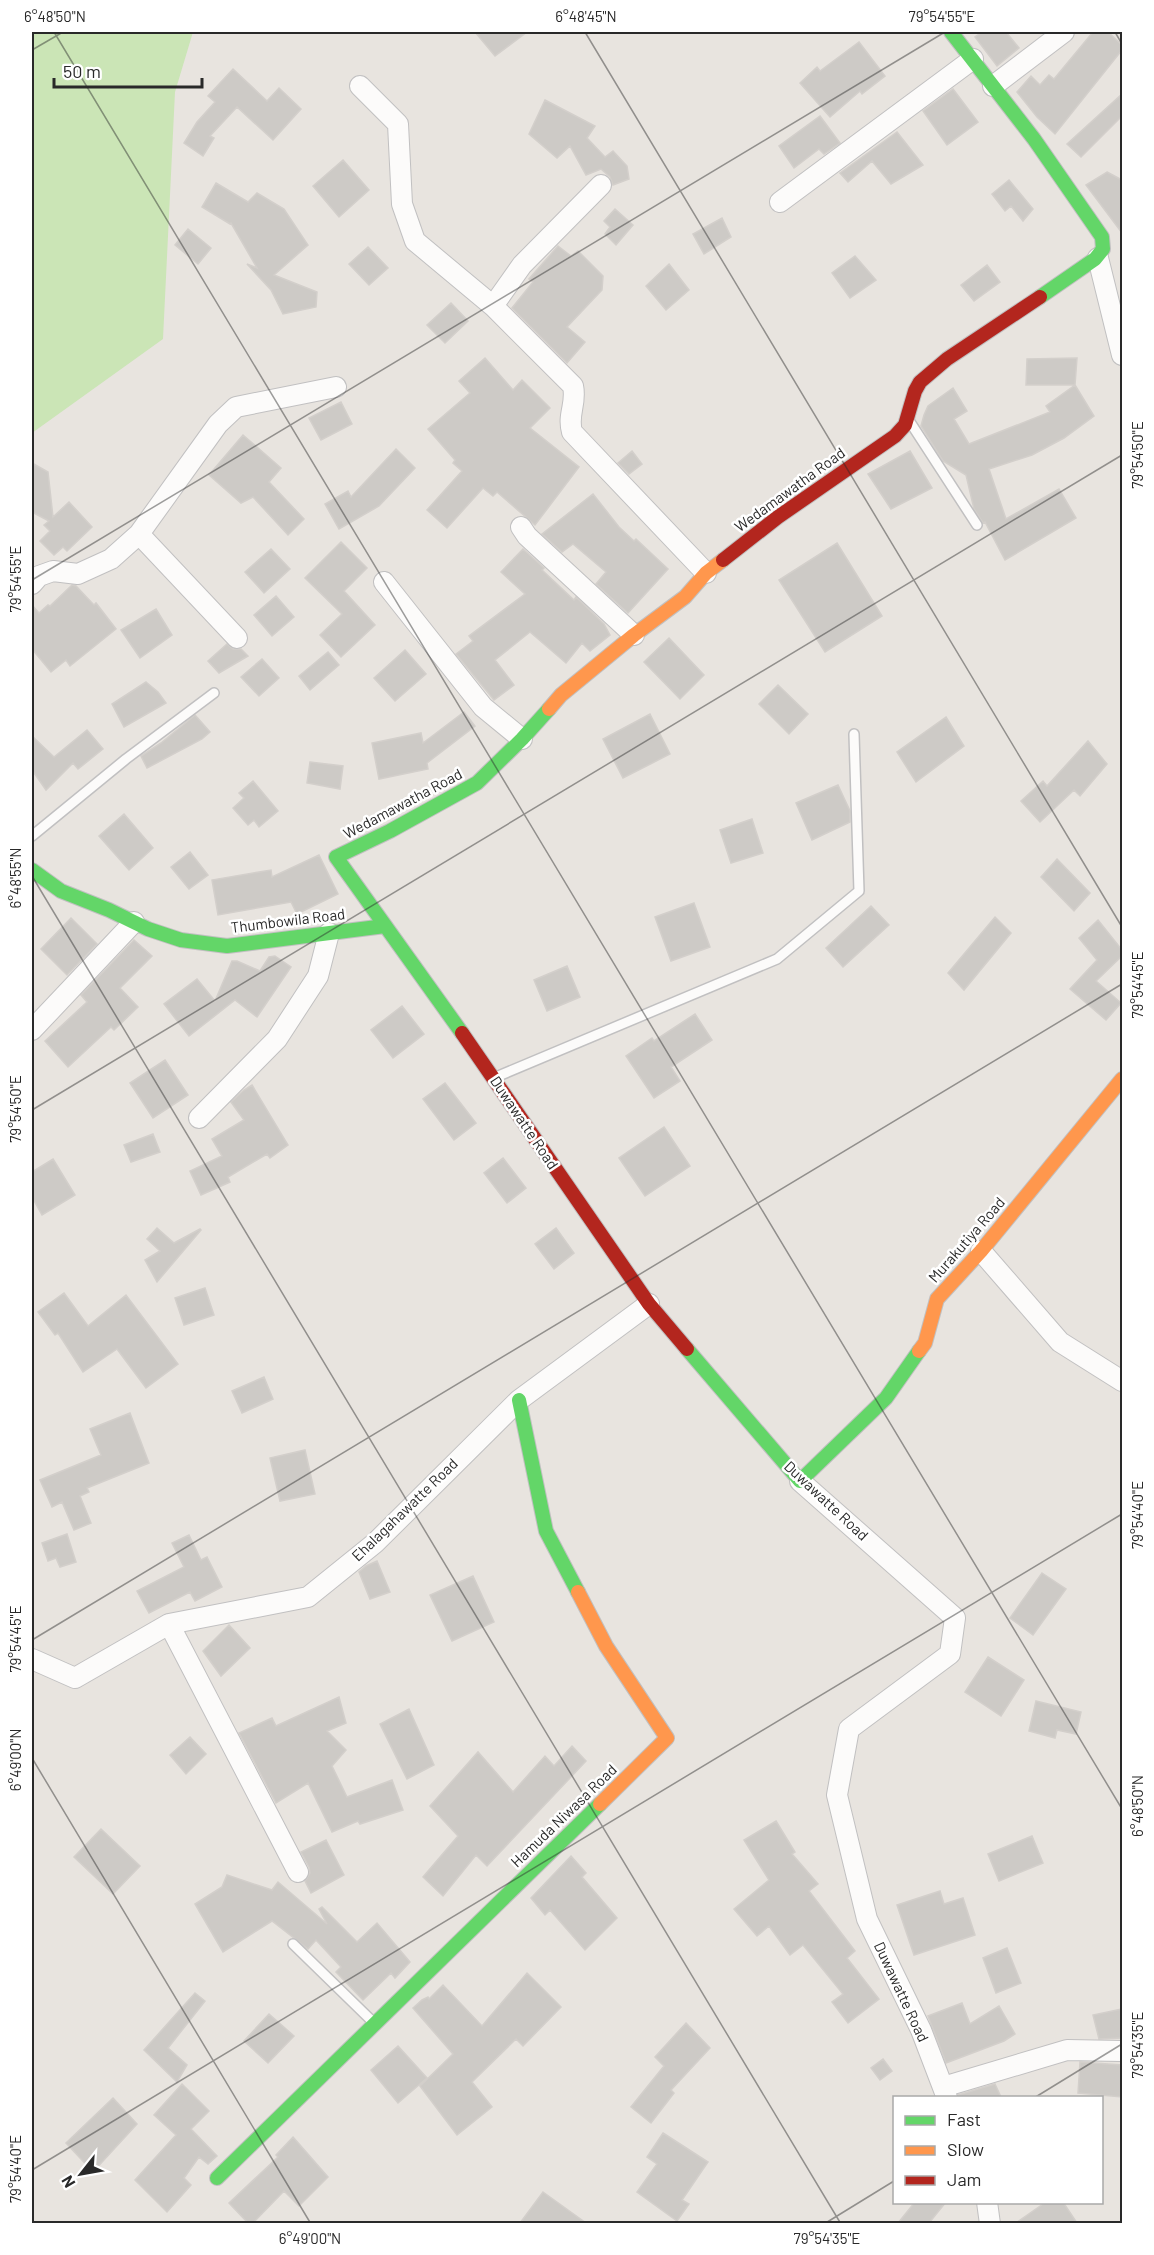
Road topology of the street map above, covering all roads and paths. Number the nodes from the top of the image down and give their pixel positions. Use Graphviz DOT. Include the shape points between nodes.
graph roads {
  1 [pos="951,32"];
  2 [pos="1064,32"];
  3 [pos="972,59"];
  4 [pos="360,86"];
  5 [pos="993,86"];
  6 [pos="602,185"];
  7 [pos="780,202"];
  8 [pos="1098,258"];
  9 [pos="493,306"];
  10 [pos="1122,355"];
  11 [pos="336,387"];
  12 [pos="907,418"];
  13 [pos="977,525"];
  14 [pos="521,527"];
  15 [pos="139,534"];
  16 [pos="706,573"];
  17 [pos="384,582"];
  18 [pos="32,584"];
  19 [pos="634,635"];
  20 [pos="237,638"];
  21 [pos="214,693"];
  22 [pos="854,734"];
  23 [pos="522,739"];
  24 [pos="32,836"];
  25 [pos="32,870"];
  26 [pos="134,922"];
  27 [pos="385,926"];
  28 [pos="328,933"];
  29 [pos="32,1030"];
  30 [pos="494,1078"];
  31 [pos="1122,1078"];
  32 [pos="199,1118"];
  33 [pos="981,1251"];
  34 [pos="649,1304"];
  35 [pos="1122,1381"];
  36 [pos="519,1400"];
  37 [pos="800,1481"];
  38 [pos="168,1624"];
  39 [pos="32,1659"];
  40 [pos="298,1872"];
  41 [pos="293,1944"];
  42 [pos="375,2024"];
  43 [pos="1122,2052"];
  44 [pos="945,2092"];
  45 [pos="217,2178"];
  46 [pos="987,2204"];
  47 [pos="990,2223"];
  1 -- 3 [label="street"];
  2 -- 5 [label="street"];
  3 -- 5 [label="street"];
  3 -- 7 [label="street"];
  4 -- 9 [label="street" via="398,123 402,204 415,241"];
  5 -- 8 [label="street" via="1100,232 1105,244"];
  6 -- 9 [label="street" via="522,265"];
  8 -- 10 [label="street"];
  8 -- 12 [label="street, Wedamawatha Road" via="928,374 915,391"];
  9 -- 16 [label="street" via="573,387 576,398 568,420 572,432"];
  11 -- 15 [label="street" via="236,407 218,424"];
  12 -- 13 [label="lane"];
  12 -- 16 [label="street, Wedamawatha Road" via="895,436 778,517"];
  14 -- 19 [label="street"];
  15 -- 18 [label="street" via="111,559 78,574 53,571 39,576"];
  15 -- 20 [label="street"];
  16 -- 19 [label="street, Wedamawatha Road" via="685,597"];
  17 -- 23 [label="street" via="483,707"];
  19 -- 23 [label="street, Wedamawatha Road" via="561,695"];
  21 -- 24 [label="lane"];
  22 -- 30 [label="lane" via="859,891 777,959"];
  23 -- 27 [label="street, Wedamawatha Road" via="477,783 336,857"];
  25 -- 26 [label="street, Thumbowila Road" via="61,891"];
  26 -- 28 [label="street, Thumbowila Road" via="181,939 227,946"];
  26 -- 29 [label="street"];
  27 -- 28 [label="street, Thumbowila Road"];
  27 -- 30 [label="street, Duwawatte Road"];
  28 -- 32 [label="street" via="318,976 277,1039"];
  30 -- 34 [label="street, Duwawatte Road"];
  31 -- 33 [label="street, Murakutiya Road"];
  33 -- 35 [label="street" via="1060,1342"];
  33 -- 37 [label="street, Murakutiya Road" via="937,1299 925,1343 886,1398"];
  34 -- 36 [label="street, Ehalagahawatte Road"];
  34 -- 37 [label="street, Duwawatte Road"];
  36 -- 38 [label="street, Ehalagahawatte Road" via="375,1543 308,1597"];
  36 -- 42 [label="street, Hamuda Niwasa Road" via="546,1532 606,1646 667,1738"];
  37 -- 44 [label="street, Duwawatte Road" via="955,1618 950,1654 849,1729 837,1795 867,1920 921,2030"];
  38 -- 39 [label="street, Ehalagahawatte Road" via="75,1678"];
  38 -- 40 [label="street"];
  41 -- 42 [label="lane"];
  42 -- 45 [label="street, Hamuda Niwasa Road"];
  43 -- 44 [label="street" via="1066,2050"];
  46 -- 47 [label="street"];
}
